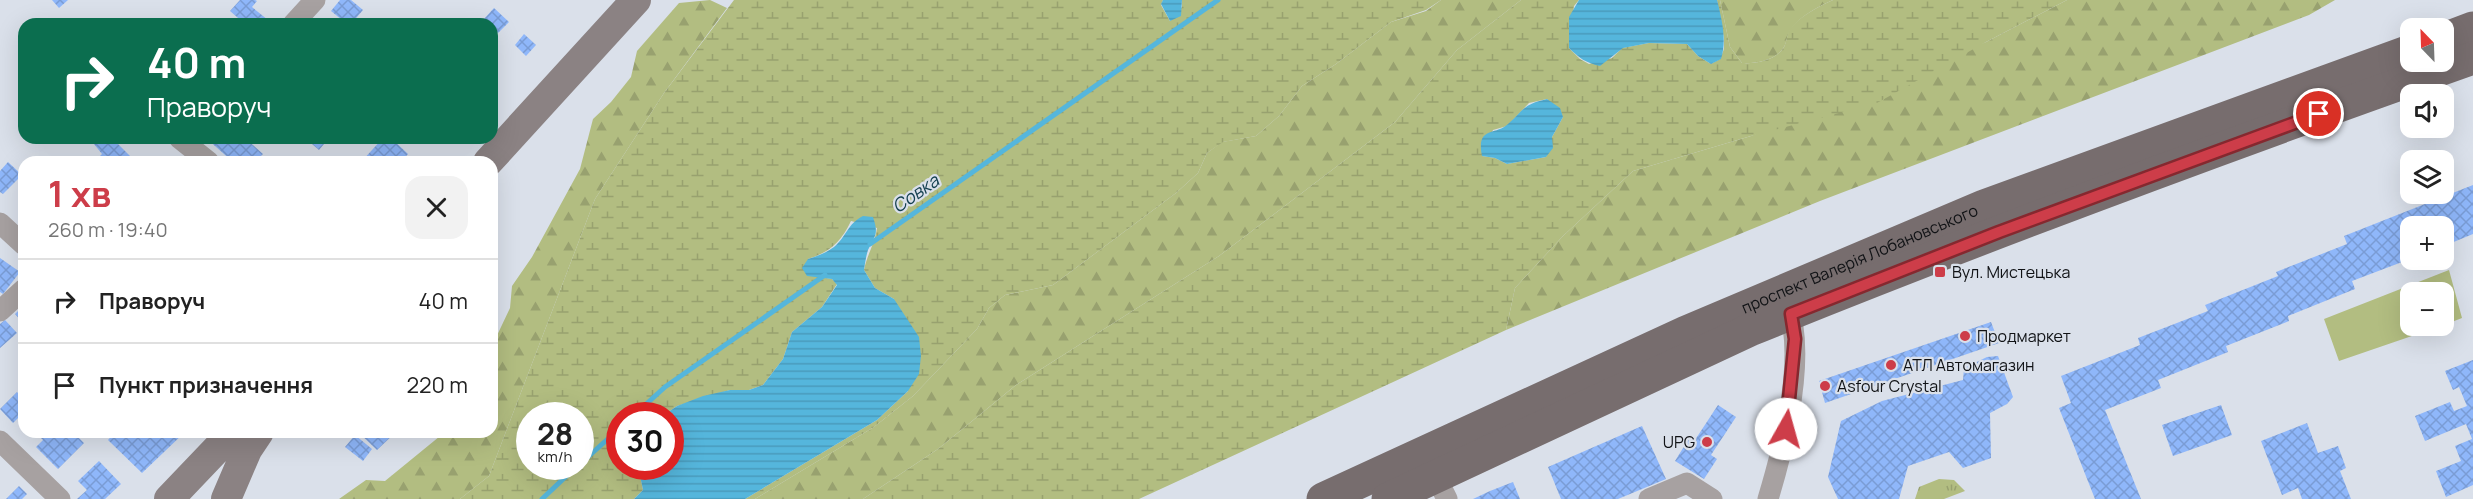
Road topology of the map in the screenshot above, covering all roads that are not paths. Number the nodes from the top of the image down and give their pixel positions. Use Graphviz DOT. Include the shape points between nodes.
graph roads {
  1 [pos="315,0"];
  2 [pos="636,0"];
  3 [pos="298,18"];
  4 [pos="2473,28"];
  5 [pos="2454,35"];
  6 [pos="2400,55"];
  7 [pos="2473,58"];
  8 [pos="189,144"];
  9 [pos="202,156"];
  10 [pos="493,156"];
  11 [pos="0,223"];
  12 [pos="18,240"];
  13 [pos="18,294"];
  14 [pos="1787,302"];
  15 [pos="0,311"];
  16 [pos="220,438"];
  17 [pos="255,438"];
  18 [pos="0,441"];
  19 [pos="1441,488"];
  20 [pos="60,499"];
  21 [pos="169,499"];
  22 [pos="226,499"];
  23 [pos="1323,499"];
  24 [pos="1388,499"];
  25 [pos="1649,499"];
  26 [pos="1712,499"];
  27 [pos="1768,499"];
  1 -- 3 [label="street"];
  2 -- 10 [label="main road"];
  4 -- 5 [label="main road"];
  6 -- 14 [label="main road, проспект Валерія Лобановського" via="1984,206"];
  7 -- 14 [label="main road, проспект Валерія Лобановського" via="2021,224"];
  8 -- 9 [label="street"];
  11 -- 12 [label="street"];
  13 -- 15 [label="street"];
  14 -- 19 [label="main road, проспект Валерія Лобановського" via="1750,330"];
  14 -- 23 [label="main road, проспект Валерія Лобановського" via="1684,333"];
  14 -- 27 [label="street" via="1795,339 1792,384 1783,448"];
  16 -- 21 [label="main road"];
  17 -- 22 [label="main road"];
  18 -- 20 [label="street"];
  19 -- 24 [label="main road, проспект Валерія Лобановського"];
  25 -- 26 [label="street" via="1687,483"];
}
